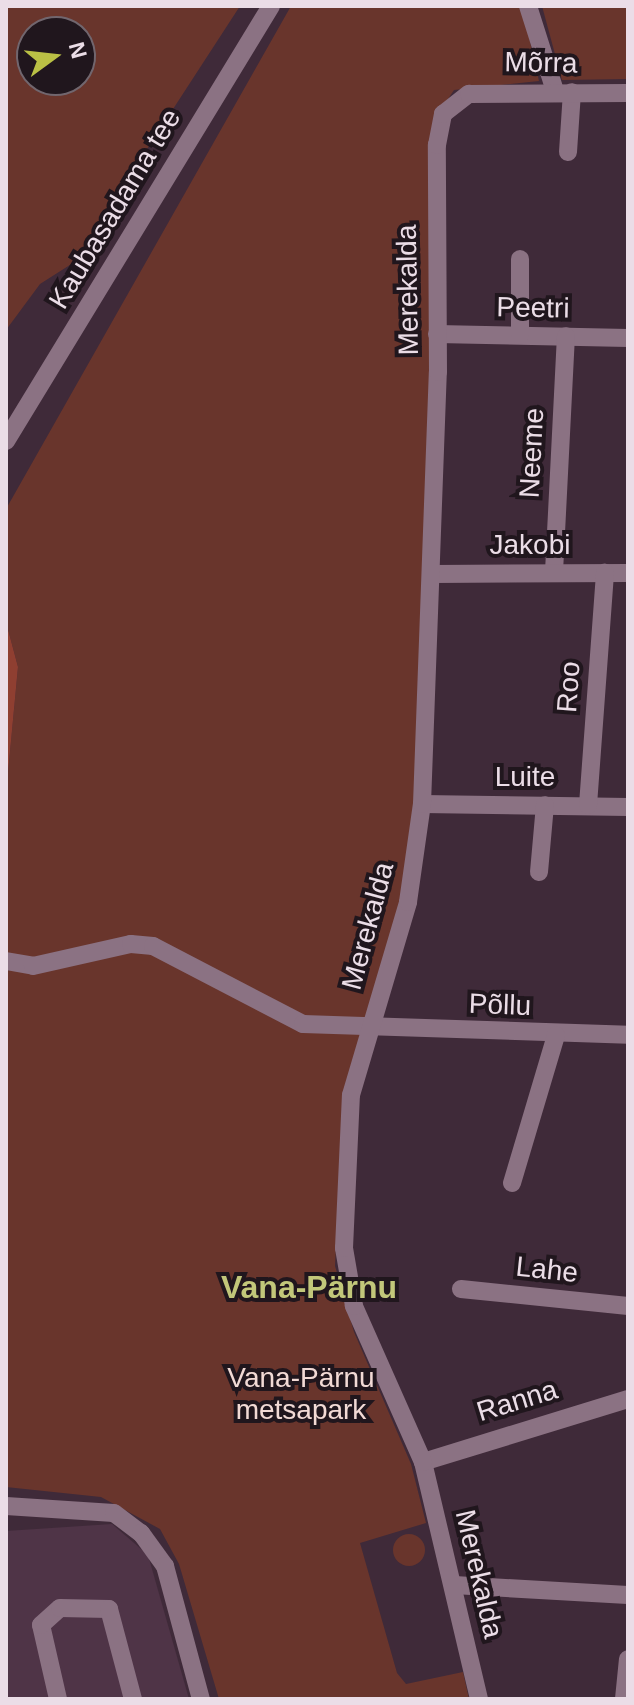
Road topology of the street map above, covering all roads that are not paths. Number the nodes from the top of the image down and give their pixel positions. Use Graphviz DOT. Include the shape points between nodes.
graph roads {
  1 [pos="271,6"];
  2 [pos="528,6"];
  3 [pos="564,92"];
  4 [pos="628,93"];
  5 [pos="455,100"];
  6 [pos="568,152"];
  7 [pos="520,259"];
  8 [pos="437,334"];
  9 [pos="520,335"];
  10 [pos="566,336"];
  11 [pos="628,338"];
  12 [pos="6,441"];
  13 [pos="554,572"];
  14 [pos="605,573"];
  15 [pos="628,573"];
  16 [pos="433,574"];
  17 [pos="422,804"];
  18 [pos="545,805"];
  19 [pos="588,805"];
  20 [pos="628,807"];
  21 [pos="539,872"];
  22 [pos="6,961"];
  23 [pos="369,1028"];
  24 [pos="556,1035"];
  25 [pos="628,1035"];
  26 [pos="512,1183"];
  27 [pos="461,1289"];
  28 [pos="628,1306"];
  29 [pos="628,1399"];
  30 [pos="423,1462"];
  31 [pos="6,1506"];
  32 [pos="454,1585"];
  33 [pos="628,1595"];
  34 [pos="628,1659"];
  35 [pos="58,1699"];
  36 [pos="133,1699"];
  37 [pos="201,1699"];
  38 [pos="479,1699"];
  39 [pos="624,1699"];
  1 -- 12 [label="street, Kaubasadama tee"];
  2 -- 3 [label="street"];
  3 -- 4 [label="street, Mõrra"];
  3 -- 5 [label="street, Mõrra" via="489,90"];
  3 -- 6 [label="street"];
  5 -- 8 [label="street, Merekalda" via="443,114 434,182"];
  7 -- 9 [label="street"];
  8 -- 9 [label="street, Peetri"];
  8 -- 16 [label="street, Merekalda"];
  9 -- 10 [label="street, Peetri"];
  10 -- 11 [label="street, Peetri"];
  10 -- 13 [label="street, Neeme"];
  13 -- 14 [label="street, Jakobi"];
  13 -- 16 [label="street, Jakobi"];
  14 -- 15 [label="street, Jakobi"];
  14 -- 19 [label="street, Roo"];
  16 -- 17 [label="street, Merekalda"];
  17 -- 18 [label="street, Luite"];
  17 -- 23 [label="street, Merekalda" via="408,902"];
  18 -- 19 [label="street, Luite"];
  18 -- 21 [label="street"];
  19 -- 20 [label="street, Luite"];
  22 -- 23 [label="street, Põllu" via="33,966 131,944 153,946 303,1024"];
  23 -- 24 [label="street, Põllu"];
  23 -- 30 [label="street, Merekalda" via="351,1095 344,1248 354,1306"];
  24 -- 25 [label="street, Põllu"];
  24 -- 26 [label="street"];
  27 -- 28 [label="street, Lahe"];
  29 -- 30 [label="street, Ranna"];
  30 -- 32 [label="street, Merekalda"];
  31 -- 37 [label="street" via="114,1513 141,1533 165,1566"];
  32 -- 33 [label="street"];
  32 -- 38 [label="street, Merekalda"];
  34 -- 39 [label="street"];
  35 -- 36 [label="street" via="41,1625 60,1608 109,1609"];
}
